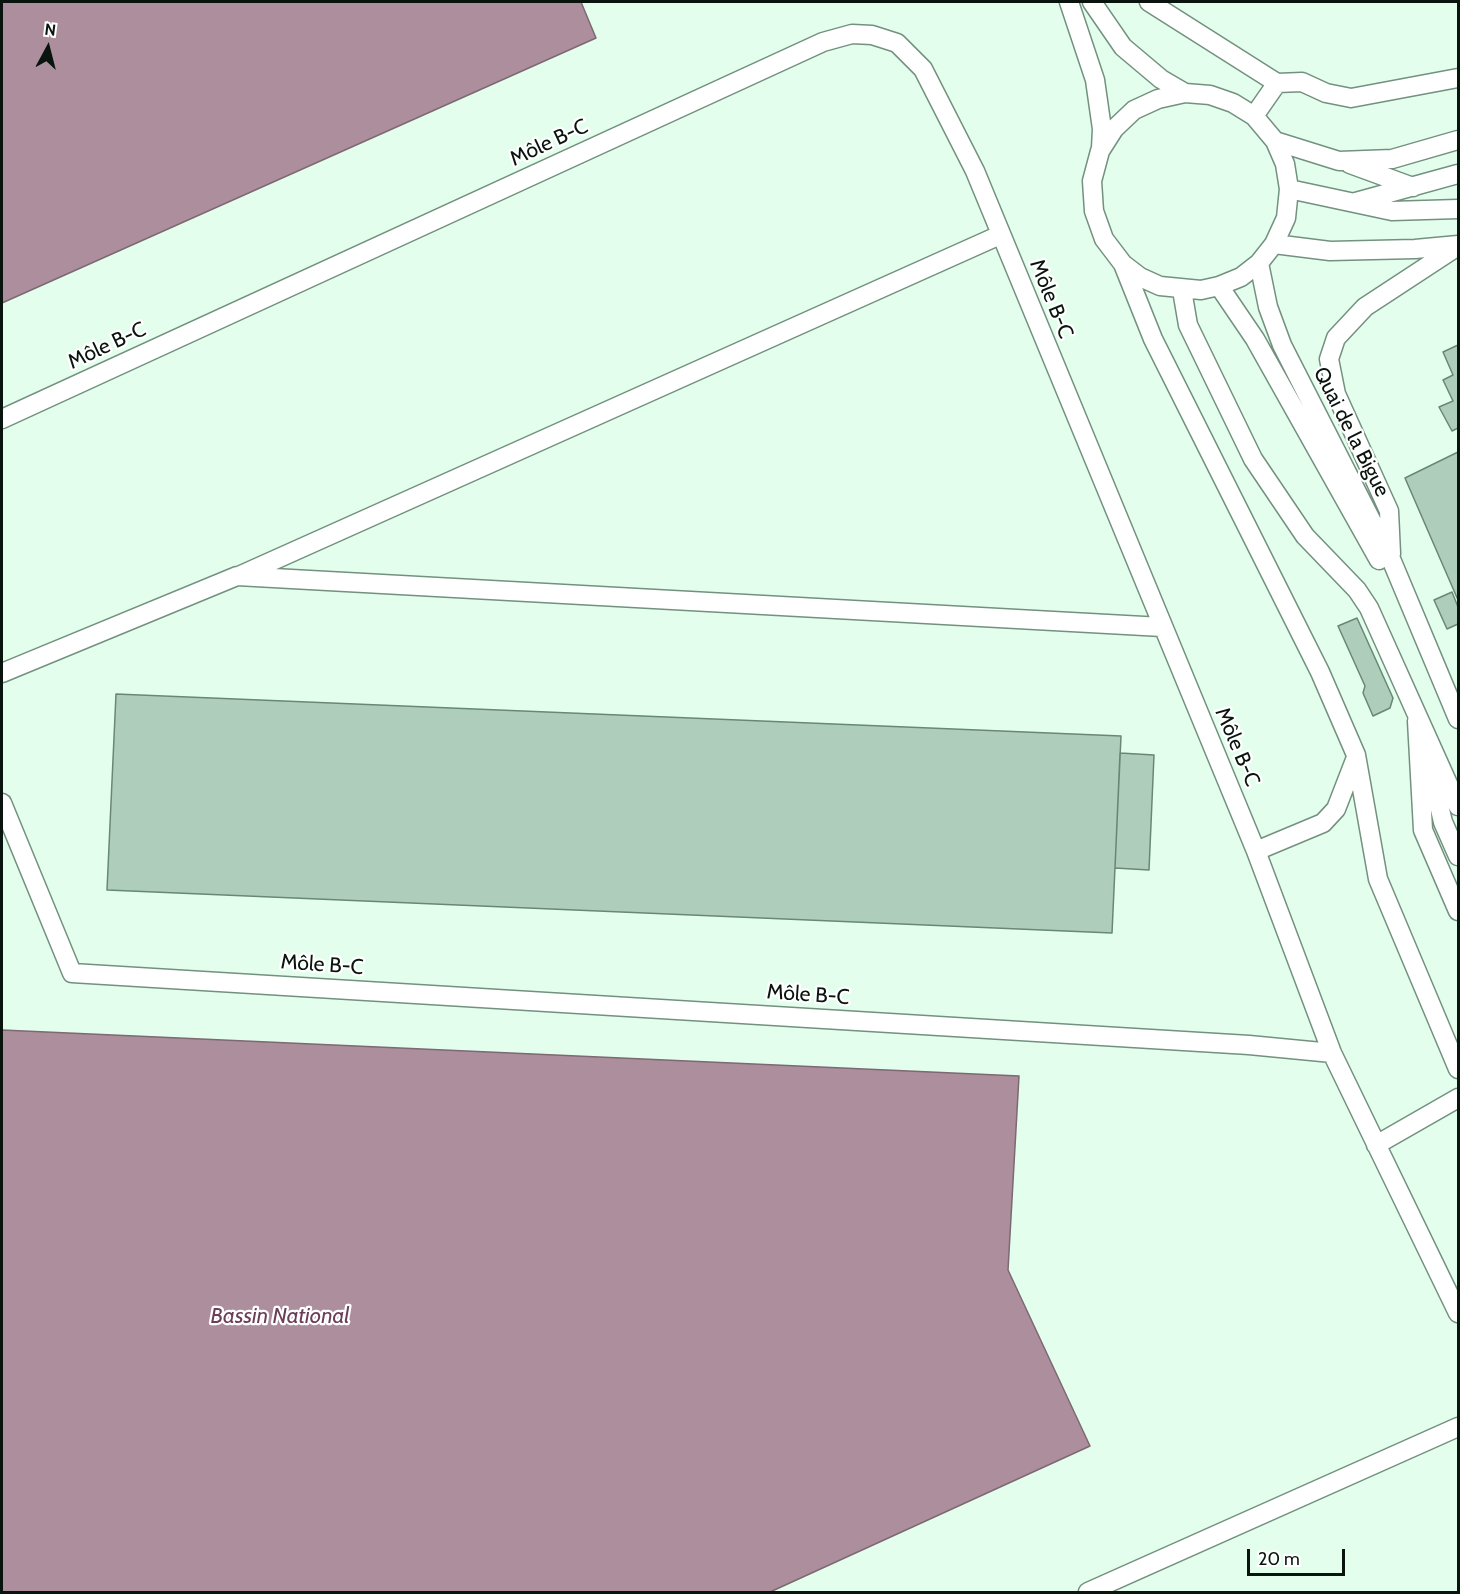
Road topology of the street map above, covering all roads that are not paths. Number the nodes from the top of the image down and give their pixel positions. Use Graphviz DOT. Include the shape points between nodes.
graph roads {
  1 [pos="1069,2"];
  2 [pos="1092,2"];
  3 [pos="1149,2"];
  4 [pos="1458,78"];
  5 [pos="1277,83"];
  6 [pos="1185,93"];
  7 [pos="1254,116"];
  8 [pos="1458,140"];
  9 [pos="1275,141"];
  10 [pos="1100,151"];
  11 [pos="1339,161"];
  12 [pos="1458,174"];
  13 [pos="1413,187"];
  14 [pos="1289,189"];
  15 [pos="1353,203"];
  16 [pos="1458,209"];
  17 [pos="1000,235"];
  18 [pos="1274,244"];
  19 [pos="1458,245"];
  20 [pos="1259,263"];
  21 [pos="1123,264"];
  22 [pos="1220,286"];
  23 [pos="1182,290"];
  24 [pos="2,419"];
  25 [pos="1391,559"];
  26 [pos="237,576"];
  27 [pos="1414,618"];
  28 [pos="1162,627"];
  29 [pos="2,673"];
  30 [pos="1417,710"];
  31 [pos="1458,718"];
  32 [pos="1356,755"];
  33 [pos="2,803"];
  34 [pos="1458,806"];
  35 [pos="1256,851"];
  36 [pos="1458,856"];
  37 [pos="1458,911"];
  38 [pos="1332,1053"];
  39 [pos="1458,1069"];
  40 [pos="1458,1098"];
  41 [pos="1376,1145"];
  42 [pos="1458,1313"];
  43 [pos="1458,1427"];
  44 [pos="1088,1593"];
  1 -- 10 [label="lane" via="1095,80 1102,129"];
  2 -- 6 [label="lane" via="1122,47"];
  3 -- 5 [label="lane"];
  4 -- 5 [label="lane" via="1351,98 1326,93 1302,82"];
  5 -- 7 [label="lane"];
  6 -- 7 [label="lane" via="1210,95"];
  6 -- 10 [label="lane" via="1134,110 1114,129"];
  7 -- 9 [label="lane"];
  8 -- 11 [label="lane" via="1392,159"];
  9 -- 11 [label="lane"];
  9 -- 14 [label="lane" via="1285,164"];
  10 -- 21 [label="lane" via="1092,181 1094,211 1104,239"];
  11 -- 13 [label="lane"];
  12 -- 13 [label="lane"];
  13 -- 15 [label="lane"];
  14 -- 15 [label="lane"];
  14 -- 18 [label="lane" via="1286,218"];
  15 -- 16 [label="lane" via="1392,211"];
  17 -- 24 [label="lane, Môle B-C" via="975,171 923,69 897,43 873,35 852,34 823,42"];
  17 -- 26 [label="lane"];
  17 -- 28 [label="lane, Môle B-C"];
  18 -- 19 [label="lane" via="1330,251"];
  18 -- 20 [label="lane"];
  19 -- 25 [label="lane" via="1365,307 1336,338 1329,359 1336,394 1389,511"];
  20 -- 22 [label="lane"];
  20 -- 25 [label="lane, Quai de la Bigue" via="1268,307 1282,345"];
  21 -- 23 [label="lane" via="1160,286"];
  21 -- 32 [label="lane" via="1153,339 1320,672"];
  22 -- 23 [label="lane"];
  22 -- 27 [label="lane, Quai de la Bigue" via="1255,339"];
  23 -- 30 [label="lane" via="1191,334 1253,459 1305,536 1370,608"];
  25 -- 27 [label="lane, Quai de la Bigue"];
  26 -- 28 [label="lane"];
  26 -- 29 [label="lane"];
  27 -- 31 [label="lane, Quai de la Bigue"];
  28 -- 35 [label="lane, Môle B-C"];
  30 -- 34 [label="lane"];
  30 -- 36 [label="lane" via="1443,822"];
  30 -- 37 [label="lane" via="1423,830"];
  32 -- 35 [label="lane" via="1336,809 1323,823"];
  32 -- 39 [label="lane" via="1378,879"];
  33 -- 38 [label="lane, Môle B-C" via="72,973"];
  35 -- 38 [label="lane, Môle B-C"];
  38 -- 41 [label="lane"];
  40 -- 41 [label="lane"];
  41 -- 42 [label="lane"];
  43 -- 44 [label="lane"];
}
